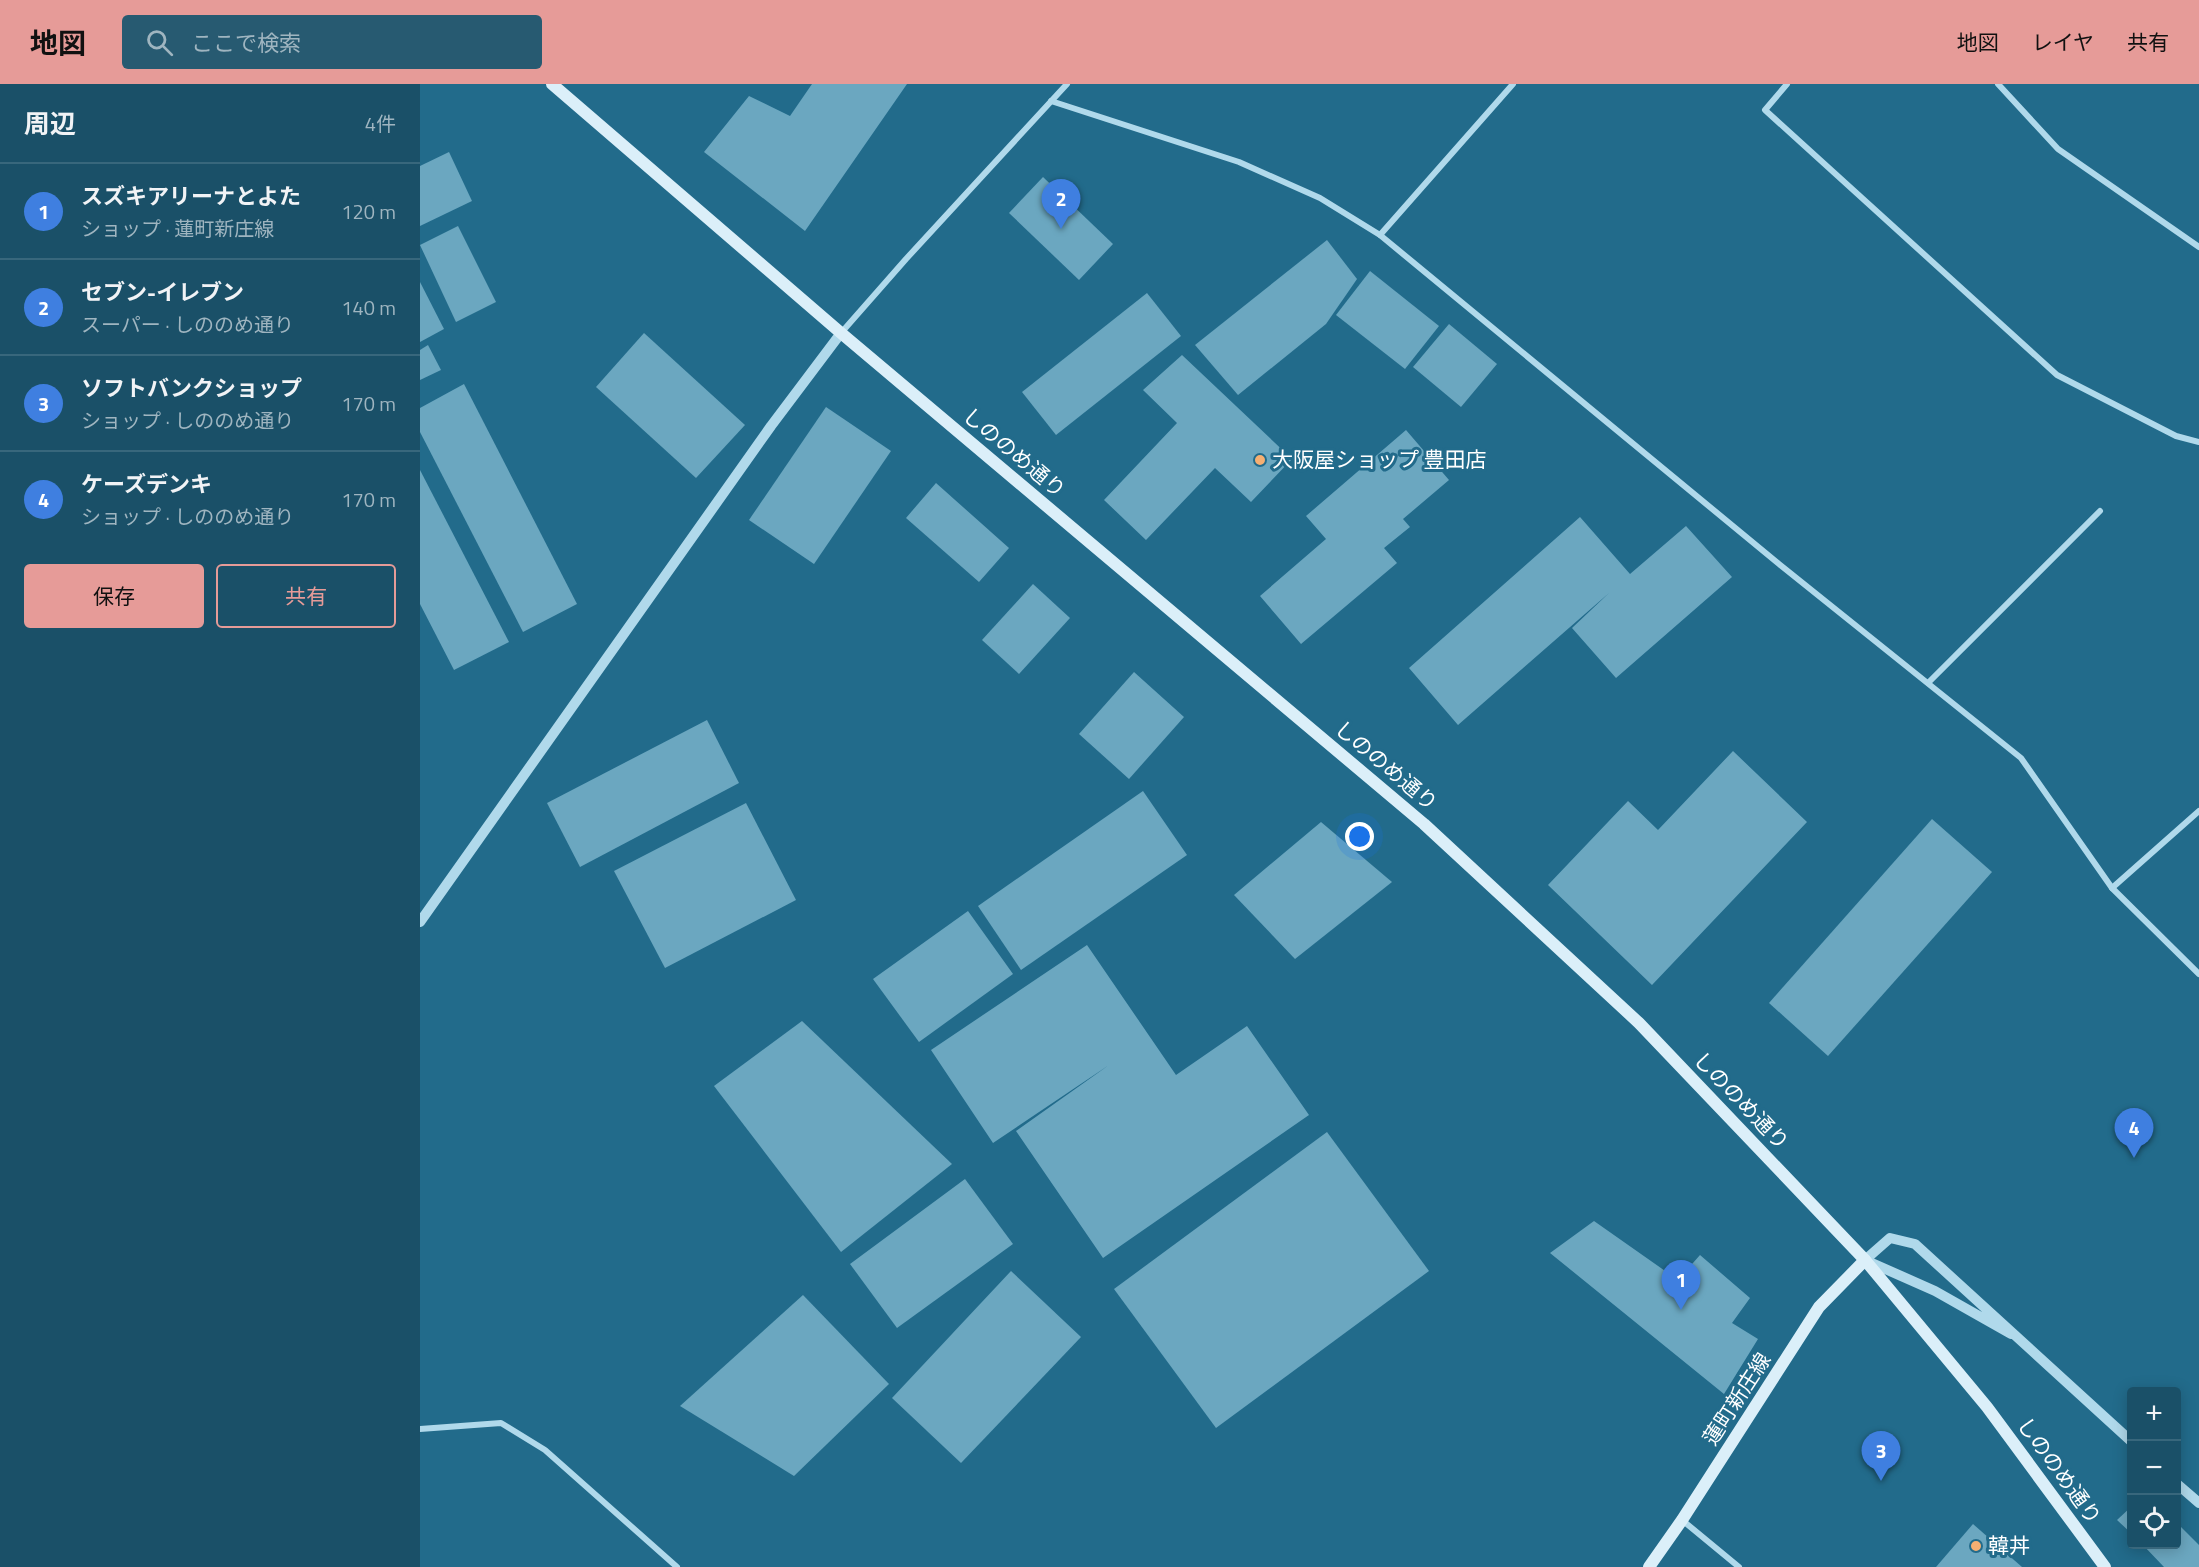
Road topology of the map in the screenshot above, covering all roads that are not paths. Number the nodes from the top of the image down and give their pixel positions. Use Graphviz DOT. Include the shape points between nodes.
graph roads {
  1 [pos="552,84"];
  2 [pos="1067,84"];
  3 [pos="1513,84"];
  4 [pos="1787,84"];
  5 [pos="1998,84"];
  6 [pos="1051,101"];
  7 [pos="1380,235"];
  8 [pos="2199,247"];
  9 [pos="841,333"];
  10 [pos="2199,442"];
  11 [pos="2100,511"];
  12 [pos="1928,683"];
  13 [pos="2199,811"];
  14 [pos="2112,888"];
  15 [pos="420,922"];
  16 [pos="2199,974"];
  17 [pos="1865,1260"];
  18 [pos="2012,1334"];
  19 [pos="420,1429"];
  20 [pos="2131,1441"];
  21 [pos="2181,1487"];
  22 [pos="2199,1503"];
  23 [pos="1682,1520"];
  24 [pos="677,1567"];
  25 [pos="1649,1567"];
  26 [pos="1739,1567"];
  27 [pos="2105,1567"];
  1 -- 9 [label="main road, しののめ通り"];
  2 -- 6 [label="street"];
  3 -- 7 [label="street"];
  4 -- 10 [label="street" via="1765,110 2057,375 2176,436"];
  5 -- 8 [label="street" via="2058,149"];
  6 -- 7 [label="street" via="1239,162 1320,198"];
  6 -- 9 [label="street"];
  7 -- 12 [label="street"];
  9 -- 15 [label="street"];
  9 -- 17 [label="main road, しののめ通り" via="1424,824 1640,1023"];
  11 -- 12 [label="street"];
  12 -- 14 [label="street" via="2021,758"];
  13 -- 14 [label="street"];
  14 -- 16 [label="street"];
  17 -- 18 [label="street" via="1935,1291"];
  17 -- 18 [label="street" via="1890,1238 1914,1244"];
  17 -- 23 [label="main road, 蓮町新庄線" via="1819,1307"];
  17 -- 27 [label="main road, しののめ通り" via="1987,1407"];
  18 -- 20 [label="street"];
  19 -- 24 [label="street" via="501,1423 545,1450"];
  21 -- 22 [label="street"];
  23 -- 25 [label="main road, 蓮町新庄線"];
  23 -- 26 [label="street"];
}
